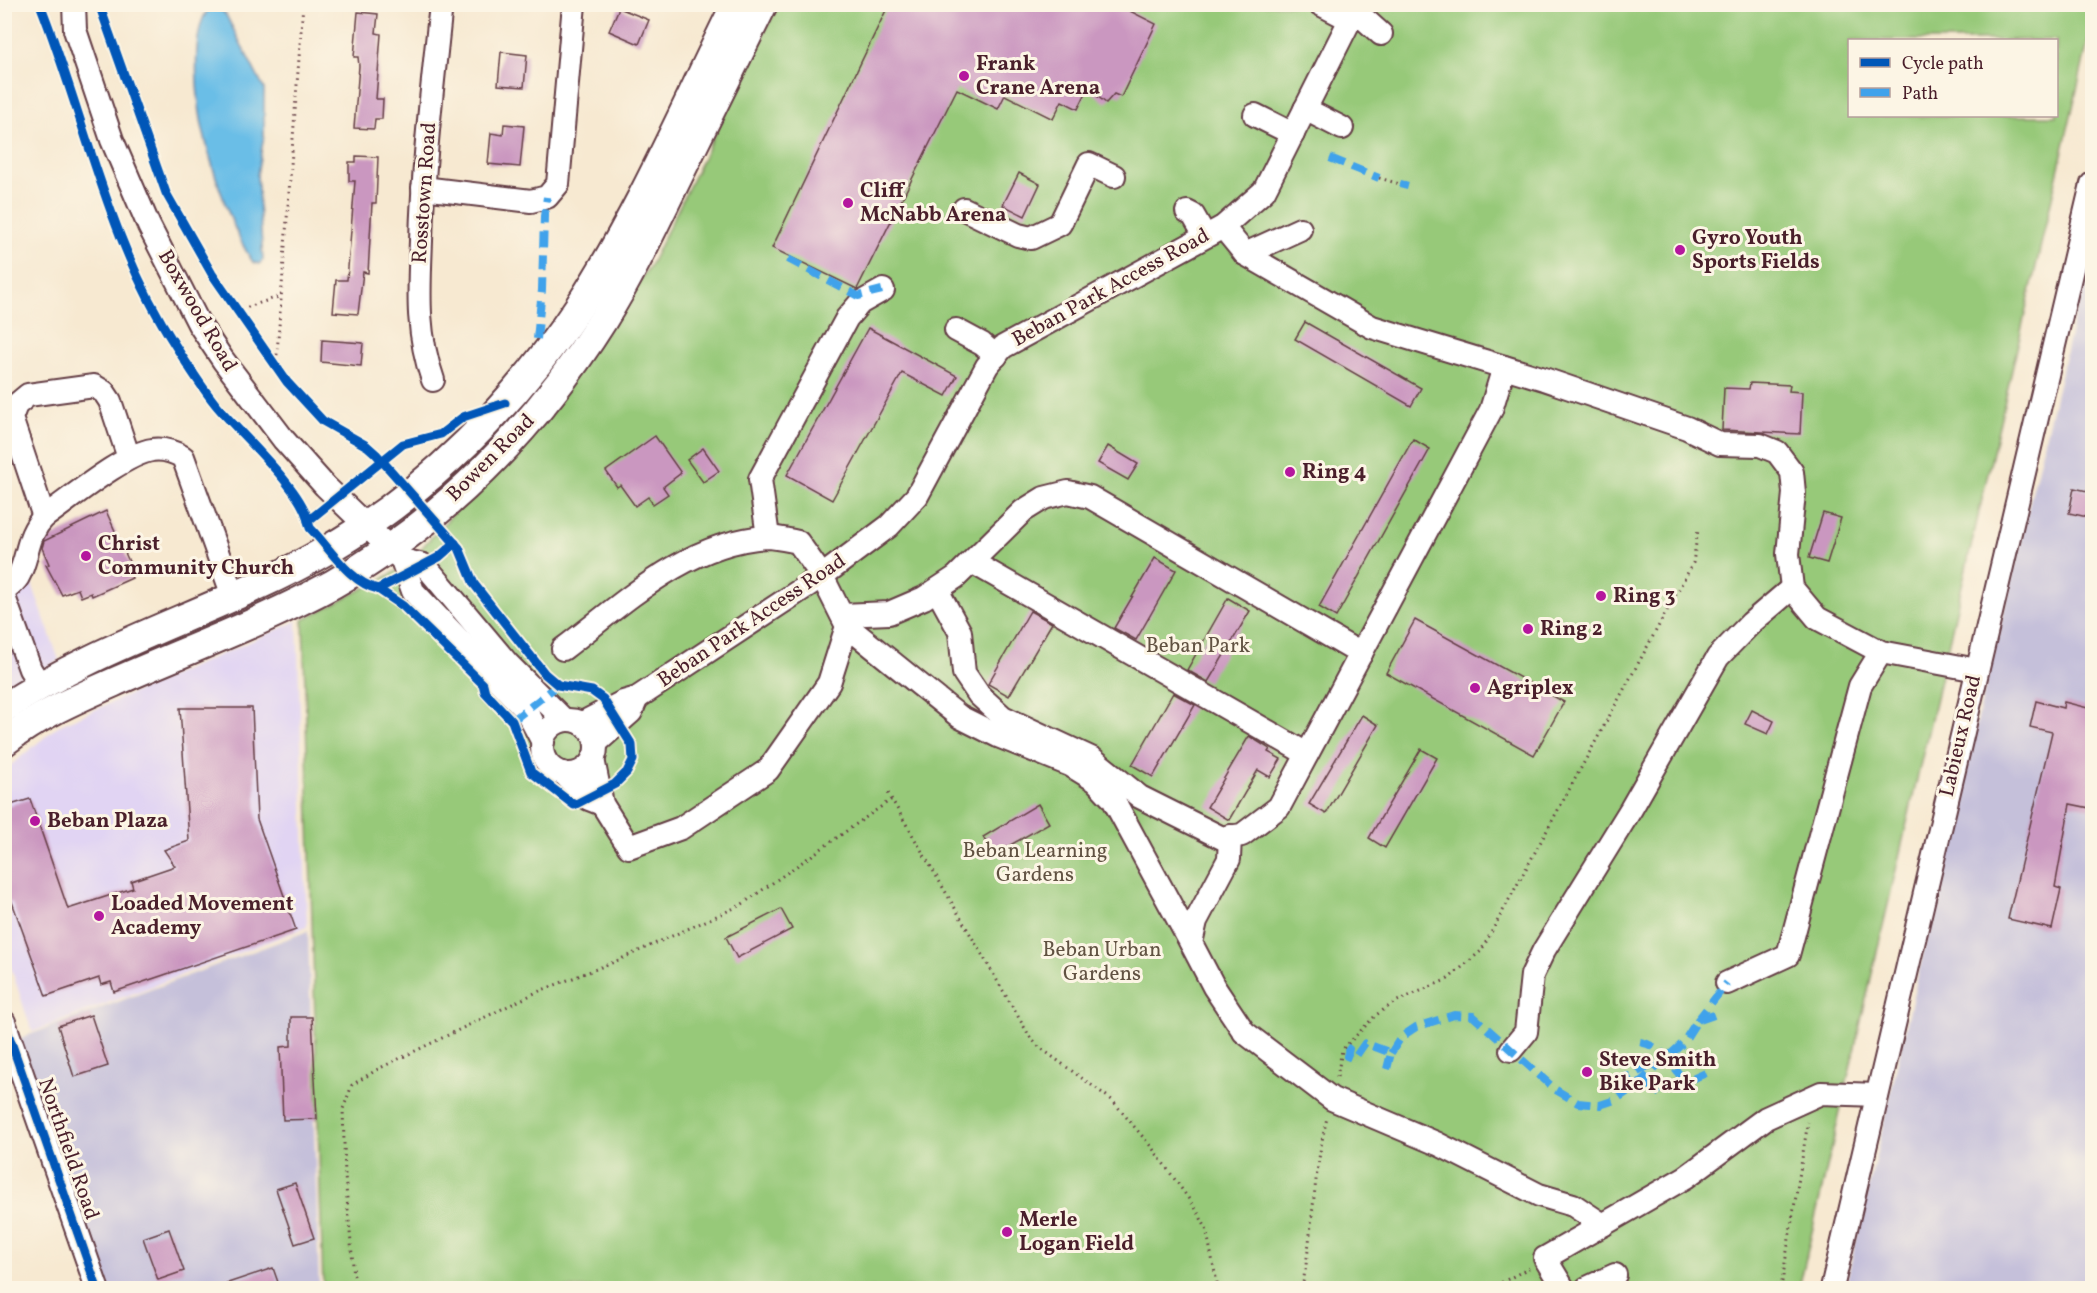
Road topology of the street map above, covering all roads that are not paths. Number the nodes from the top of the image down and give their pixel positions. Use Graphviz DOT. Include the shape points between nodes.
graph roads {
  1 [pos="56,4"];
  2 [pos="74,4"];
  3 [pos="441,4"];
  4 [pos="573,4"];
  5 [pos="736,4"];
  6 [pos="763,4"];
  7 [pos="1320,4"];
  8 [pos="1354,12"];
  9 [pos="75,30"];
  10 [pos="1381,34"];
  11 [pos="1305,110"];
  12 [pos="1255,115"];
  13 [pos="1342,128"];
  14 [pos="1293,134"];
  15 [pos="1114,176"];
  16 [pos="2092,184"];
  17 [pos="423,188"];
  18 [pos="964,209"];
  19 [pos="1187,212"];
  20 [pos="1300,229"];
  21 [pos="1214,231"];
  22 [pos="1245,254"];
  23 [pos="883,290"];
  24 [pos="956,330"];
  25 [pos="996,356"];
  26 [pos="1504,367"];
  27 [pos="433,380"];
  28 [pos="129,458"];
  29 [pos="44,517"];
  30 [pos="367,524"];
  31 [pos="768,537"];
  32 [pos="396,554"];
  33 [pos="972,562"];
  34 [pos="822,576"];
  35 [pos="1792,588"];
  36 [pos="937,590"];
  37 [pos="4,591"];
  38 [pos="233,596"];
  39 [pos="4,597"];
  40 [pos="844,620"];
  41 [pos="563,650"];
  42 [pos="14,652"];
  43 [pos="1881,652"];
  44 [pos="1361,654"];
  45 [pos="1977,670"];
  46 [pos="40,685"];
  47 [pos="637,698"];
  48 [pos="4,708"];
  49 [pos="573,721"];
  50 [pos="4,742"];
  51 [pos="543,742"];
  52 [pos="595,751"];
  53 [pos="1307,754"];
  54 [pos="563,773"];
  55 [pos="602,804"];
  56 [pos="1230,836"];
  57 [pos="1191,943"];
  58 [pos="1726,983"];
  59 [pos="4,1022"];
  60 [pos="1511,1050"];
  61 [pos="1878,1095"];
  62 [pos="1603,1225"];
  63 [pos="1615,1275"];
  64 [pos="97,1288"];
  65 [pos="1563,1288"];
  66 [pos="1587,1288"];
  67 [pos="1832,1288"];
  1 -- 9 [label="street, Boxwood Road"];
  2 -- 9 [label="street, Boxwood Road"];
  3 -- 17 [label="street, Rosstown Road"];
  4 -- 17 [label="street" via="558,184 547,196 531,201"];
  5 -- 30 [label="main road, Bowen Road" via="614,247 556,339 472,438"];
  6 -- 32 [label="main road, Bowen Road" via="632,269 571,369 494,460"];
  7 -- 8 [label="street"];
  8 -- 10 [label="street"];
  8 -- 11 [label="street, Beban Park Access Road"];
  9 -- 30 [label="street, Boxwood Road" via="112,140 149,226 199,324 284,441"];
  11 -- 13 [label="street"];
  11 -- 14 [label="street, Beban Park Access Road"];
  12 -- 14 [label="street"];
  14 -- 21 [label="street, Beban Park Access Road" via="1264,191"];
  15 -- 18 [label="street" via="1089,164 1060,224 1031,238"];
  16 -- 45 [label="street, Labieux Road"];
  17 -- 27 [label="street, Rosstown Road" via="418,317 423,351"];
  19 -- 21 [label="street"];
  20 -- 22 [label="street"];
  21 -- 22 [label="street"];
  21 -- 25 [label="street, Beban Park Access Road" via="1003,348"];
  22 -- 26 [label="street" via="1372,327"];
  23 -- 31 [label="street" via="860,303 847,318 760,479"];
  24 -- 25 [label="street"];
  25 -- 34 [label="street, Beban Park Access Road" via="917,496 889,526"];
  26 -- 35 [label="street" via="1687,428 1720,444 1760,445 1777,452 1792,472 1794,493 1788,554"];
  26 -- 44 [label="street" via="1491,410"];
  28 -- 29 [label="street"];
  28 -- 29 [label="street" via="104,392 94,386 28,394 16,405 11,418"];
  28 -- 38 [label="street" via="152,450 171,451 183,457"];
  29 -- 37 [label="street" via="29,538 17,578"];
  30 -- 32 [label="street, Boxwood Road"];
  30 -- 38 [label="main road, Bowen Road" via="291,570"];
  31 -- 34 [label="street" via="798,542"];
  31 -- 41 [label="street" via="730,543 671,567"];
  32 -- 49 [label="street" via="429,570 508,664"];
  32 -- 50 [label="main road, Bowen Road" via="72,700"];
  32 -- 51 [label="street" via="413,591 526,710"];
  33 -- 36 [label="street"];
  33 -- 44 [label="street" via="1023,512 1044,498 1068,492 1090,497"];
  33 -- 53 [label="street"];
  34 -- 40 [label="street"];
  34 -- 47 [label="street, Beban Park Access Road"];
  35 -- 43 [label="street" via="1817,618"];
  35 -- 60 [label="street" via="1718,657 1544,950 1532,975 1526,1032"];
  36 -- 40 [label="street" via="889,613"];
  36 -- 56 [label="street" via="960,632 964,673 979,695 1004,717 1093,759 1140,797 1221,838"];
  38 -- 46 [label="main road, Bowen Road"];
  39 -- 42 [label="street"];
  40 -- 55 [label="street" via="829,683 768,770 681,828 629,847"];
  40 -- 57 [label="street" via="960,717 1070,765 1096,781 1113,799"];
  42 -- 46 [label="street"];
  43 -- 45 [label="street"];
  43 -- 58 [label="street" via="1860,686 1788,955"];
  44 -- 53 [label="street"];
  45 -- 61 [label="street, Labieux Road"];
  46 -- 48 [label="main road, Bowen Road"];
  47 -- 49 [label="street, Beban Park Access Road"];
  47 -- 52 [label="street, Beban Park Access Road" via="631,711"];
  49 -- 51 [label="street" via="548,729"];
  49 -- 52 [label="street" via="588,728"];
  51 -- 54 [label="street" via="543,756 548,764"];
  52 -- 54 [label="street" via="582,771"];
  52 -- 55 [label="street"];
  53 -- 56 [label="street" via="1279,807 1242,834"];
  54 -- 55 [label="street" via="589,799"];
  56 -- 57 [label="street" via="1229,858 1196,921"];
  57 -- 62 [label="street" via="1244,1032 1332,1099 1438,1144 1539,1195 1573,1205"];
  59 -- 64 [label="street, Northfield Road"];
  61 -- 62 [label="street" via="1821,1094 1766,1118 1686,1177"];
  61 -- 67 [label="street, Labieux Road"];
  62 -- 65 [label="street" via="1545,1258"];
  63 -- 66 [label="street"];
}
